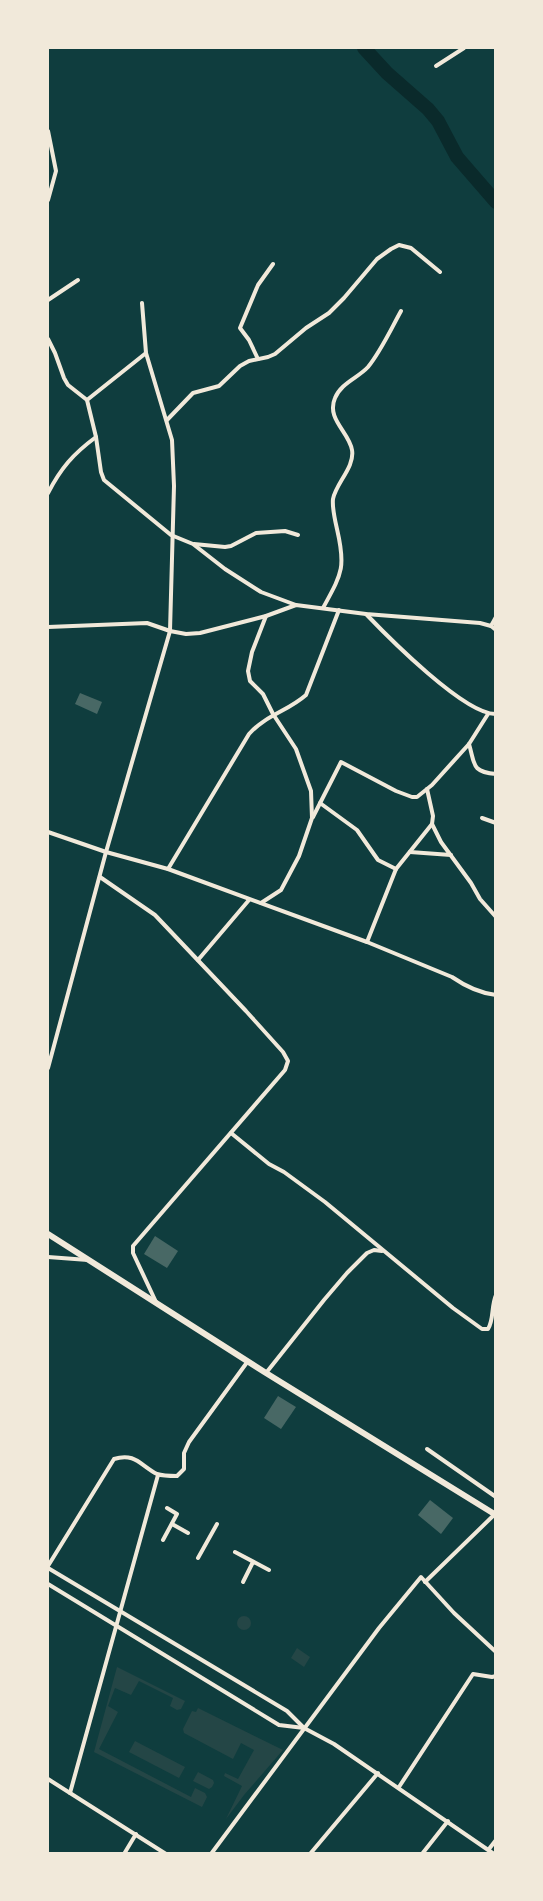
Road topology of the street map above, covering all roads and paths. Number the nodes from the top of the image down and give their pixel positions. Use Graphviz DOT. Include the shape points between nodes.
graph roads {
  1 [pos="464,48"];
  2 [pos="436,66"];
  3 [pos="48,131"];
  4 [pos="48,200"];
  5 [pos="273,264"];
  6 [pos="440,272"];
  7 [pos="78,280"];
  8 [pos="48,300"];
  9 [pos="142,303"];
  10 [pos="401,311"];
  11 [pos="48,339"];
  12 [pos="146,353"];
  13 [pos="258,359"];
  14 [pos="87,400"];
  15 [pos="167,420"];
  16 [pos="96,437"];
  17 [pos="48,493"];
  18 [pos="171,535"];
  19 [pos="298,535"];
  20 [pos="193,544"];
  21 [pos="296,605"];
  22 [pos="323,608"];
  23 [pos="339,610"];
  24 [pos="366,614"];
  25 [pos="266,616"];
  26 [pos="496,617"];
  27 [pos="48,626"];
  28 [pos="491,626"];
  29 [pos="496,630"];
  30 [pos="170,631"];
  31 [pos="273,714"];
  32 [pos="488,714"];
  33 [pos="496,714"];
  34 [pos="469,744"];
  35 [pos="496,774"];
  36 [pos="428,789"];
  37 [pos="320,803"];
  38 [pos="312,818"];
  39 [pos="482,818"];
  40 [pos="496,823"];
  41 [pos="432,824"];
  42 [pos="48,832"];
  43 [pos="106,852"];
  44 [pos="410,852"];
  45 [pos="451,855"];
  46 [pos="168,869"];
  47 [pos="396,869"];
  48 [pos="100,877"];
  49 [pos="249,900"];
  50 [pos="261,903"];
  51 [pos="496,917"];
  52 [pos="367,942"];
  53 [pos="198,960"];
  54 [pos="496,995"];
  55 [pos="48,1068"];
  56 [pos="231,1133"];
  57 [pos="48,1234"];
  58 [pos="384,1252"];
  59 [pos="48,1257"];
  60 [pos="90,1261"];
  61 [pos="496,1295"];
  62 [pos="157,1304"];
  63 [pos="248,1362"];
  64 [pos="266,1373"];
  65 [pos="427,1450"];
  66 [pos="158,1475"];
  67 [pos="496,1497"];
  68 [pos="167,1508"];
  69 [pos="495,1515"];
  70 [pos="172,1524"];
  71 [pos="217,1524"];
  72 [pos="188,1533"];
  73 [pos="163,1540"];
  74 [pos="235,1552"];
  75 [pos="198,1558"];
  76 [pos="254,1562"];
  77 [pos="48,1567"];
  78 [pos="269,1570"];
  79 [pos="243,1582"];
  80 [pos="425,1582"];
  81 [pos="48,1584"];
  82 [pos="120,1612"];
  83 [pos="116,1626"];
  84 [pos="496,1652"];
  85 [pos="496,1676"];
  86 [pos="304,1728"];
  87 [pos="378,1773"];
  88 [pos="48,1779"];
  89 [pos="399,1787"];
  90 [pos="70,1793"];
  91 [pos="448,1821"];
  92 [pos="136,1834"];
  93 [pos="496,1840"];
  94 [pos="489,1850"];
  95 [pos="124,1854"];
  96 [pos="166,1854"];
  97 [pos="211,1854"];
  98 [pos="310,1854"];
  99 [pos="422,1854"];
  100 [pos="494,1854"];
  1 -- 2 [label="street"];
  3 -- 4 [label="street" via="56,170"];
  5 -- 13 [label="street" via="258,285 240,328"];
  6 -- 13 [label="street" via="411,248 399,245 391,248 329,312 275,354"];
  7 -- 8 [label="street"];
  9 -- 12 [label="street"];
  10 -- 22 [label="street" via="367,367 335,398 334,412 353,451 352,460 333,499 342,547 342,568"];
  11 -- 14 [label="street" via="68,385"];
  12 -- 14 [label="street"];
  12 -- 15 [label="street"];
  13 -- 15 [label="street" via="240,366 219,386 193,393"];
  14 -- 16 [label="street"];
  15 -- 18 [label="street" via="173,468"];
  16 -- 17 [label="street" via="64,465"];
  16 -- 18 [label="street" via="104,480"];
  18 -- 20 [label="street"];
  18 -- 30 [label="street"];
  19 -- 20 [label="street" via="285,531 256,533 231,546"];
  20 -- 21 [label="street" via="261,592"];
  21 -- 22 [label="street"];
  21 -- 25 [label="street"];
  22 -- 23 [label="street"];
  23 -- 24 [label="street"];
  23 -- 31 [label="street" via="306,695"];
  24 -- 28 [label="street"];
  24 -- 32 [label="street" via="441,684"];
  25 -- 30 [label="street" via="200,633"];
  25 -- 31 [label="street" via="248,671 250,681 263,694"];
  26 -- 28 [label="street"];
  27 -- 30 [label="street" via="147,624"];
  28 -- 29 [label="street"];
  30 -- 43 [label="street"];
  31 -- 38 [label="street" via="296,749 305,770 311,791"];
  31 -- 46 [label="street" via="258,723 249,734"];
  32 -- 33 [label="street"];
  32 -- 34 [label="street"];
  34 -- 35 [label="street" via="475,768"];
  34 -- 36 [label="street"];
  36 -- 37 [label="street" via="412,797 341,762"];
  36 -- 41 [label="street"];
  37 -- 38 [label="street"];
  37 -- 47 [label="street" via="357,830 378,860"];
  38 -- 50 [label="street" via="299,856 281,890"];
  39 -- 40 [label="street"];
  41 -- 44 [label="street"];
  41 -- 45 [label="street"];
  42 -- 43 [label="street"];
  43 -- 46 [label="street"];
  43 -- 48 [label="street"];
  44 -- 45 [label="street"];
  44 -- 47 [label="street"];
  45 -- 51 [label="street"];
  46 -- 49 [label="street"];
  47 -- 52 [label="street"];
  48 -- 53 [label="street" via="155,915"];
  48 -- 55 [label="street"];
  49 -- 50 [label="street"];
  49 -- 53 [label="street"];
  50 -- 52 [label="street"];
  52 -- 54 [label="street" via="452,977 484,994"];
  53 -- 56 [label="street" via="288,1061 285,1070"];
  56 -- 58 [label="street" via="269,1164 325,1202"];
  56 -- 62 [label="street" via="133,1246 133,1253"];
  57 -- 60 [label="main road"];
  58 -- 61 [label="street" via="482,1329 488,1329 492,1324 492,1304"];
  58 -- 64 [label="street" via="374,1250 367,1253 347,1273"];
  59 -- 60 [label="street"];
  60 -- 62 [label="main road"];
  62 -- 63 [label="main road"];
  63 -- 64 [label="main road"];
  63 -- 66 [label="street" via="189,1442 184,1453 184,1469 177,1476"];
  64 -- 69 [label="main road"];
  65 -- 67 [label="street"];
  66 -- 77 [label="street" via="140,1461 123,1456 114,1459"];
  66 -- 82 [label="street"];
  68 -- 70 [label="street" via="177,1514"];
  69 -- 80 [label="street"];
  70 -- 72 [label="street"];
  70 -- 73 [label="street"];
  71 -- 75 [label="street"];
  74 -- 76 [label="street"];
  76 -- 78 [label="street"];
  76 -- 79 [label="street"];
  77 -- 82 [label="street"];
  80 -- 84 [label="street"];
  80 -- 86 [label="street" via="421,1577"];
  81 -- 83 [label="street"];
  82 -- 83 [label="street"];
  82 -- 86 [label="street" via="287,1712"];
  83 -- 86 [label="street" via="279,1725"];
  83 -- 90 [label="street"];
  85 -- 89 [label="street" via="473,1674"];
  86 -- 87 [label="street"];
  86 -- 97 [label="street"];
  87 -- 89 [label="street"];
  87 -- 98 [label="street"];
  88 -- 90 [label="street"];
  89 -- 91 [label="street"];
  90 -- 92 [label="street"];
  91 -- 94 [label="street"];
  91 -- 99 [label="street"];
  92 -- 95 [label="street"];
  92 -- 96 [label="street"];
  93 -- 94 [label="street"];
  94 -- 100 [label="street"];
}
